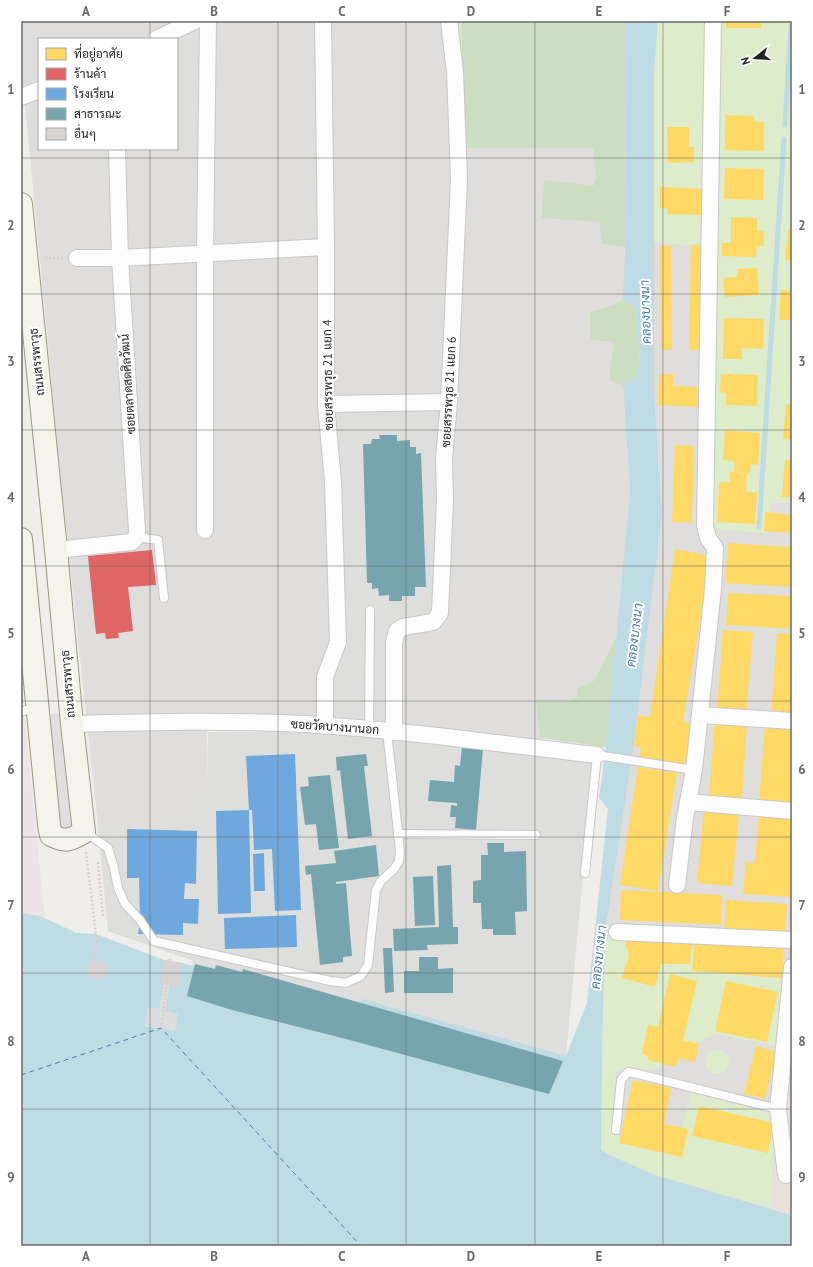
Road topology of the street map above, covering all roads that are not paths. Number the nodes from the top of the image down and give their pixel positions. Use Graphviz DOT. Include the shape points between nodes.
graph roads {
  1 [pos="195,21"];
  2 [pos="208,21"];
  3 [pos="323,21"];
  4 [pos="449,21"];
  5 [pos="713,21"];
  6 [pos="158,38"];
  7 [pos="38,90"];
  8 [pos="21,97"];
  9 [pos="117,150"];
  10 [pos="21,204"];
  11 [pos="326,247"];
  12 [pos="205,254"];
  13 [pos="77,258"];
  14 [pos="120,258"];
  15 [pos="449,402"];
  16 [pos="326,404"];
  17 [pos="205,530"];
  18 [pos="136,537"];
  19 [pos="21,539"];
  20 [pos="56,550"];
  21 [pos="164,598"];
  22 [pos="370,610"];
  23 [pos="29,709"];
  24 [pos="71,714"];
  25 [pos="700,715"];
  26 [pos="792,721"];
  27 [pos="325,726"];
  28 [pos="369,730"];
  29 [pos="390,732"];
  30 [pos="600,755"];
  31 [pos="694,770"];
  32 [pos="688,802"];
  33 [pos="792,811"];
  34 [pos="398,834"];
  35 [pos="536,835"];
  36 [pos="90,836"];
  37 [pos="585,873"];
  38 [pos="677,885"];
  39 [pos="617,932"];
  40 [pos="792,940"];
  41 [pos="792,967"];
  42 [pos="778,1109"];
  43 [pos="616,1130"];
  44 [pos="789,1178"];
  1 -- 6 [label="street"];
  2 -- 12 [label="street"];
  3 -- 11 [label="street, ซอยสรรพวุธ 21 แยก 4"];
  4 -- 15 [label="street, ซอยสรรพวุธ 21 แยก 6" via="455,72 459,179"];
  5 -- 25 [label="street" via="705,525 708,538 715,548"];
  7 -- 8 [label="street"];
  9 -- 14 [label="street, ซอยตลาดสดศิลวัฒน์"];
  10 -- 20 [label="street, ถนนสรรพาวุธ"];
  11 -- 12 [label="street"];
  11 -- 16 [label="street, ซอยสรรพวุธ 21 แยก 4"];
  12 -- 14 [label="street"];
  12 -- 17 [label="street"];
  13 -- 14 [label="street"];
  14 -- 18 [label="street, ซอยตลาดสดศิลวัฒน์"];
  15 -- 16 [label="street"];
  15 -- 29 [label="street, ซอยสรรพวุธ 21 แยก 6" via="444,459 445,500 440,614 434,622 403,627 397,632 394,643"];
  16 -- 27 [label="street, ซอยสรรพวุธ 21 แยก 4" via="333,482 338,642 325,677"];
  18 -- 20 [label="street" via="132,542"];
  18 -- 21 [label="lane" via="158,540"];
  19 -- 23 [label="street"];
  20 -- 24 [label="street, ถนนสรรพาวุธ"];
  22 -- 28 [label="lane"];
  23 -- 24 [label="street"];
  23 -- 36 [label="street" via="42,762 51,835 61,840"];
  24 -- 27 [label="street, ซอยวัดบางนานอก" via="171,721"];
  24 -- 36 [label="street, ถนนสรรพาวุธ"];
  25 -- 26 [label="street"];
  25 -- 31 [label="street"];
  27 -- 28 [label="street, ซอยวัดบางนานอก"];
  28 -- 29 [label="street, ซอยวัดบางนานอก"];
  29 -- 30 [label="street, ซอยวัดบางนานอก"];
  29 -- 34 [label="lane"];
  30 -- 31 [label="lane"];
  30 -- 37 [label="lane"];
  31 -- 32 [label="street"];
  32 -- 33 [label="street"];
  32 -- 38 [label="street"];
  34 -- 35 [label="lane"];
  34 -- 36 [label="lane" via="399,861 376,890 368,965 361,976 346,983 154,941 126,904 118,888 108,848"];
  39 -- 40 [label="street"];
  41 -- 42 [label="street"];
  42 -- 43 [label="lane" via="628,1072 621,1080"];
  42 -- 44 [label="street"];
}
